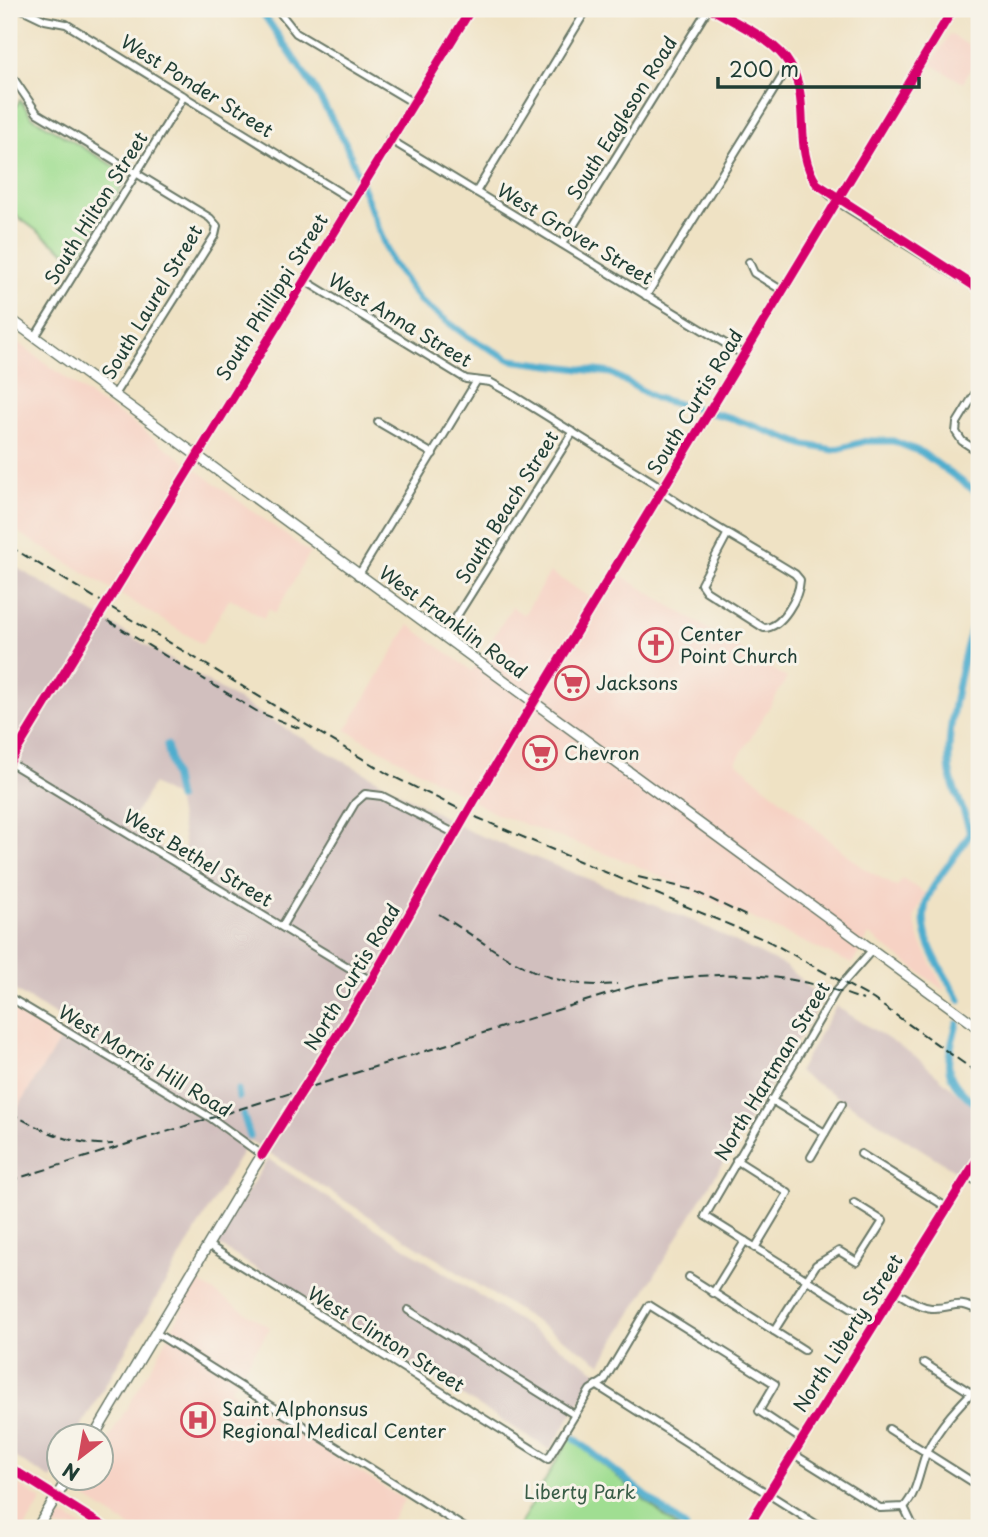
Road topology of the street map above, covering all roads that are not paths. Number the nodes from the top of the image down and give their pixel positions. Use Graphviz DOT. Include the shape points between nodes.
graph roads {
  1 [pos="22,9"];
  2 [pos="277,9"];
  3 [pos="471,9"];
  4 [pos="587,9"];
  5 [pos="710,9"];
  6 [pos="953,9"];
  7 [pos="790,64"];
  8 [pos="9,72"];
  9 [pos="184,96"];
  10 [pos="412,102"];
  11 [pos="389,139"];
  12 [pos="136,173"];
  13 [pos="475,192"];
  14 [pos="354,196"];
  15 [pos="838,201"];
  16 [pos="562,244"];
  17 [pos="749,262"];
  18 [pos="304,280"];
  19 [pos="979,289"];
  20 [pos="783,291"];
  21 [pos="646,296"];
  22 [pos="9,318"];
  23 [pos="35,337"];
  24 [pos="744,355"];
  25 [pos="476,382"];
  26 [pos="979,387"];
  27 [pos="114,395"];
  28 [pos="378,422"];
  29 [pos="573,432"];
  30 [pos="979,452"];
  31 [pos="196,454"];
  32 [pos="433,454"];
  33 [pos="662,492"];
  34 [pos="727,533"];
  35 [pos="358,576"];
  36 [pos="445,635"];
  37 [pos="534,702"];
  38 [pos="9,762"];
  39 [pos="467,813"];
  40 [pos="456,834"];
  41 [pos="282,926"];
  42 [pos="873,948"];
  43 [pos="371,981"];
  44 [pos="9,997"];
  45 [pos="976,1026"];
  46 [pos="771,1100"];
  47 [pos="842,1104"];
  48 [pos="825,1133"];
  49 [pos="860,1154"];
  50 [pos="262,1155"];
  51 [pos="811,1157"];
  52 [pos="979,1157"];
  53 [pos="736,1160"];
  54 [pos="967,1175"];
  55 [pos="979,1183"];
  56 [pos="854,1203"];
  57 [pos="947,1208"];
  58 [pos="745,1241"];
  59 [pos="208,1245"];
  60 [pos="755,1248"];
  61 [pos="689,1277"];
  62 [pos="806,1279"];
  63 [pos="896,1292"];
  64 [pos="713,1293"];
  65 [pos="408,1310"];
  66 [pos="979,1311"];
  67 [pos="876,1323"];
  68 [pos="775,1331"];
  69 [pos="156,1333"];
  70 [pos="804,1350"];
  71 [pos="924,1363"];
  72 [pos="596,1385"];
  73 [pos="979,1385"];
  74 [pos="971,1393"];
  75 [pos="979,1398"];
  76 [pos="575,1415"];
  77 [pos="102,1422"];
  78 [pos="888,1429"];
  79 [pos="800,1439"];
  80 [pos="792,1453"];
  81 [pos="927,1453"];
  82 [pos="9,1467"];
  83 [pos="979,1486"];
  84 [pos="59,1492"];
  85 [pos="768,1493"];
  86 [pos="57,1496"];
  87 [pos="904,1507"];
  88 [pos="37,1528"];
  89 [pos="106,1528"];
  90 [pos="465,1528"];
  91 [pos="747,1528"];
  92 [pos="822,1528"];
  93 [pos="914,1528"];
  1 -- 9 [label="street, West Ponder Street" via="45,20 66,23"];
  2 -- 10 [label="street" via="296,33"];
  3 -- 10 [label="main road, South Phillippi Street"];
  4 -- 13 [label="street"];
  5 -- 7 [label="street" via="761,38"];
  5 -- 16 [label="street, South Eagleson Road"];
  6 -- 15 [label="main road, South Curtis Road"];
  7 -- 15 [label="street" via="799,88 809,172"];
  7 -- 21 [label="street"];
  8 -- 12 [label="street" via="37,113"];
  9 -- 12 [label="street, South Hilton Street"];
  9 -- 14 [label="street, West Ponder Street"];
  10 -- 11 [label="main road, South Phillippi Street"];
  11 -- 13 [label="street, West Grover Street"];
  11 -- 14 [label="main road, South Phillippi Street"];
  12 -- 23 [label="street, South Hilton Street"];
  12 -- 27 [label="street, South Laurel Street" via="217,226"];
  13 -- 16 [label="street, West Grover Street"];
  14 -- 18 [label="main road, South Phillippi Street"];
  15 -- 19 [label="main road"];
  15 -- 20 [label="main road, South Curtis Road"];
  16 -- 21 [label="street, West Grover Street"];
  17 -- 20 [label="street" via="754,273"];
  18 -- 25 [label="street, West Anna Street"];
  18 -- 31 [label="main road, South Phillippi Street"];
  20 -- 24 [label="main road, South Curtis Road"];
  21 -- 24 [label="street, West Grover Street"];
  22 -- 23 [label="main road, West Franklin Road"];
  23 -- 27 [label="main road, West Franklin Road"];
  24 -- 33 [label="main road, South Curtis Road"];
  25 -- 29 [label="street, West Anna Street" via="490,382"];
  25 -- 32 [label="street"];
  26 -- 30 [label="street" via="956,432"];
  27 -- 31 [label="main road, West Franklin Road"];
  28 -- 32 [label="street"];
  29 -- 33 [label="street, West Anna Street"];
  29 -- 36 [label="street, South Beach Street"];
  31 -- 35 [label="main road, West Franklin Road"];
  31 -- 38 [label="main road, South Phillippi Street"];
  32 -- 35 [label="street"];
  33 -- 34 [label="street, West Anna Street"];
  33 -- 37 [label="main road, South Curtis Road"];
  34 -- 34 [label="street, West Anna Street" via="701,584 706,592 764,628 772,628 799,590 800,580"];
  35 -- 36 [label="main road, West Franklin Road"];
  36 -- 37 [label="main road, West Franklin Road"];
  37 -- 39 [label="main road, South Curtis Road"];
  37 -- 42 [label="main road, West Franklin Road"];
  38 -- 41 [label="street, West Bethel Street"];
  39 -- 40 [label="main road, North Curtis Road"];
  40 -- 41 [label="street" via="382,796 365,794 355,803"];
  40 -- 43 [label="main road, North Curtis Road"];
  41 -- 43 [label="street, West Bethel Street"];
  42 -- 45 [label="main road, West Franklin Road"];
  42 -- 46 [label="street, North Hartman Street" via="836,991"];
  43 -- 50 [label="main road, North Curtis Road"];
  44 -- 50 [label="street, West Morris Hill Road" via="211,1118"];
  46 -- 48 [label="street"];
  46 -- 53 [label="street, North Hartman Street"];
  47 -- 48 [label="street"];
  48 -- 51 [label="street"];
  49 -- 57 [label="street"];
  50 -- 59 [label="main road, North Curtis Road"];
  52 -- 54 [label="street, North Liberty Street"];
  53 -- 58 [label="street, North Hartman Street" via="705,1216"];
  53 -- 60 [label="street" via="788,1193"];
  54 -- 55 [label="street"];
  54 -- 57 [label="street, North Liberty Street"];
  56 -- 62 [label="street" via="883,1222 858,1262 839,1251 816,1265"];
  57 -- 63 [label="street, North Liberty Street"];
  58 -- 60 [label="street"];
  58 -- 64 [label="street"];
  59 -- 69 [label="main road, North Curtis Road"];
  59 -- 76 [label="street, West Clinton Street" via="548,1459"];
  60 -- 62 [label="street"];
  61 -- 64 [label="street"];
  62 -- 67 [label="street"];
  62 -- 68 [label="street"];
  63 -- 66 [label="street" via="923,1306 956,1302"];
  63 -- 67 [label="street, North Liberty Street"];
  64 -- 68 [label="street"];
  65 -- 76 [label="street"];
  67 -- 79 [label="street, North Liberty Street"];
  68 -- 70 [label="street"];
  69 -- 77 [label="main road, North Curtis Road"];
  69 -- 90 [label="street"];
  71 -- 74 [label="street"];
  72 -- 76 [label="street"];
  72 -- 79 [label="street" via="604,1381 649,1305 775,1384 759,1411"];
  72 -- 85 [label="street"];
  73 -- 74 [label="street"];
  74 -- 75 [label="street"];
  74 -- 81 [label="street" via="945,1422"];
  78 -- 81 [label="street"];
  79 -- 80 [label="street, North Liberty Street"];
  80 -- 85 [label="street, North Liberty Street"];
  80 -- 87 [label="street" via="880,1508"];
  81 -- 83 [label="street"];
  81 -- 87 [label="street"];
  82 -- 86 [label="main road"];
  84 -- 86 [label="main road"];
  85 -- 91 [label="street, North Liberty Street"];
  85 -- 92 [label="street"];
  86 -- 88 [label="main road"];
  86 -- 89 [label="main road"];
  87 -- 93 [label="street"];
}
